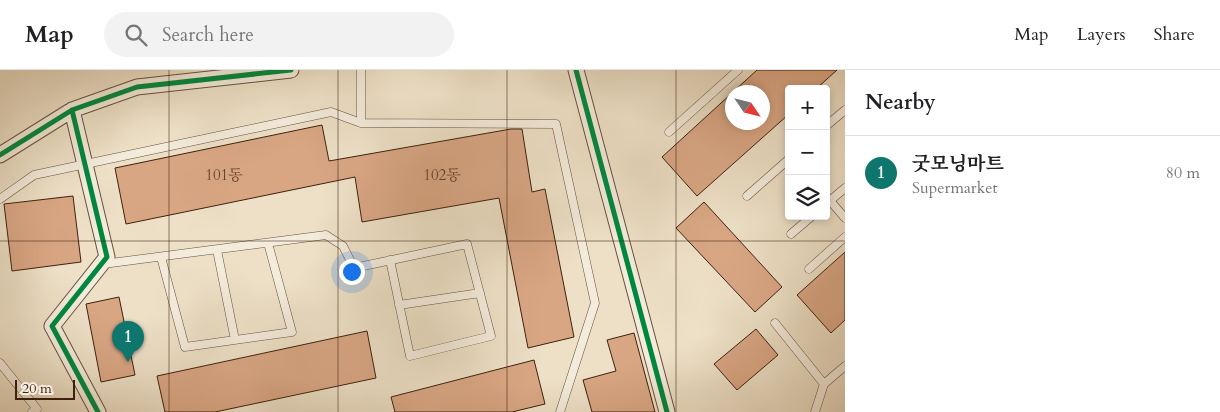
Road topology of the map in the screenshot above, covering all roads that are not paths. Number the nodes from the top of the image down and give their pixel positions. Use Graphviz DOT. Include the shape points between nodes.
graph roads {
  1 [pos="291,70"];
  2 [pos="361,70"];
  3 [pos="576,70"];
  4 [pos="738,70"];
  5 [pos="72,110"];
  6 [pos="845,110"];
  7 [pos="361,123"];
  8 [pos="830,123"];
  9 [pos="668,132"];
  10 [pos="8,146"];
  11 [pos="0,155"];
  12 [pos="785,163"];
  13 [pos="86,165"];
  14 [pos="845,188"];
  15 [pos="747,196"];
  16 [pos="0,198"];
  17 [pos="830,199"];
  18 [pos="830,202"];
  19 [pos="845,218"];
  20 [pos="807,220"];
  21 [pos="791,234"];
  22 [pos="845,237"];
  23 [pos="268,243"];
  24 [pos="217,250"];
  25 [pos="161,257"];
  26 [pos="390,260"];
  27 [pos="101,265"];
  28 [pos="808,269"];
  29 [pos="480,294"];
  30 [pos="399,305"];
  31 [pos="775,323"];
  32 [pos="235,340"];
  33 [pos="0,363"];
  34 [pos="845,366"];
  35 [pos="824,384"];
  36 [pos="32,412"];
  37 [pos="98,412"];
  38 [pos="560,412"];
  39 [pos="667,412"];
  40 [pos="815,412"];
  1 -- 5 [label="street" via="137,87"];
  2 -- 7 [label="lane"];
  3 -- 39 [label="street"];
  4 -- 9 [label="lane"];
  5 -- 10 [label="street"];
  5 -- 13 [label="street"];
  6 -- 8 [label="lane"];
  7 -- 13 [label="lane" via="331,112"];
  7 -- 38 [label="lane" via="556,124 595,303"];
  10 -- 11 [label="street"];
  12 -- 15 [label="lane"];
  13 -- 16 [label="lane" via="34,175"];
  13 -- 27 [label="street" via="107,257"];
  14 -- 17 [label="lane"];
  18 -- 19 [label="lane"];
  20 -- 21 [label="lane"];
  22 -- 28 [label="lane"];
  23 -- 24 [label="lane"];
  23 -- 26 [label="lane" via="326,235 344,246 354,268"];
  23 -- 32 [label="lane" via="292,332"];
  24 -- 25 [label="lane"];
  24 -- 32 [label="lane"];
  25 -- 27 [label="lane"];
  25 -- 32 [label="lane" via="185,347"];
  26 -- 29 [label="lane" via="467,244"];
  26 -- 30 [label="lane"];
  27 -- 37 [label="street" via="52,326"];
  29 -- 30 [label="lane"];
  29 -- 30 [label="lane" via="491,336 410,356"];
  31 -- 35 [label="lane"];
  33 -- 36 [label="lane" via="36,409"];
  34 -- 35 [label="lane"];
  35 -- 40 [label="lane"];
}
